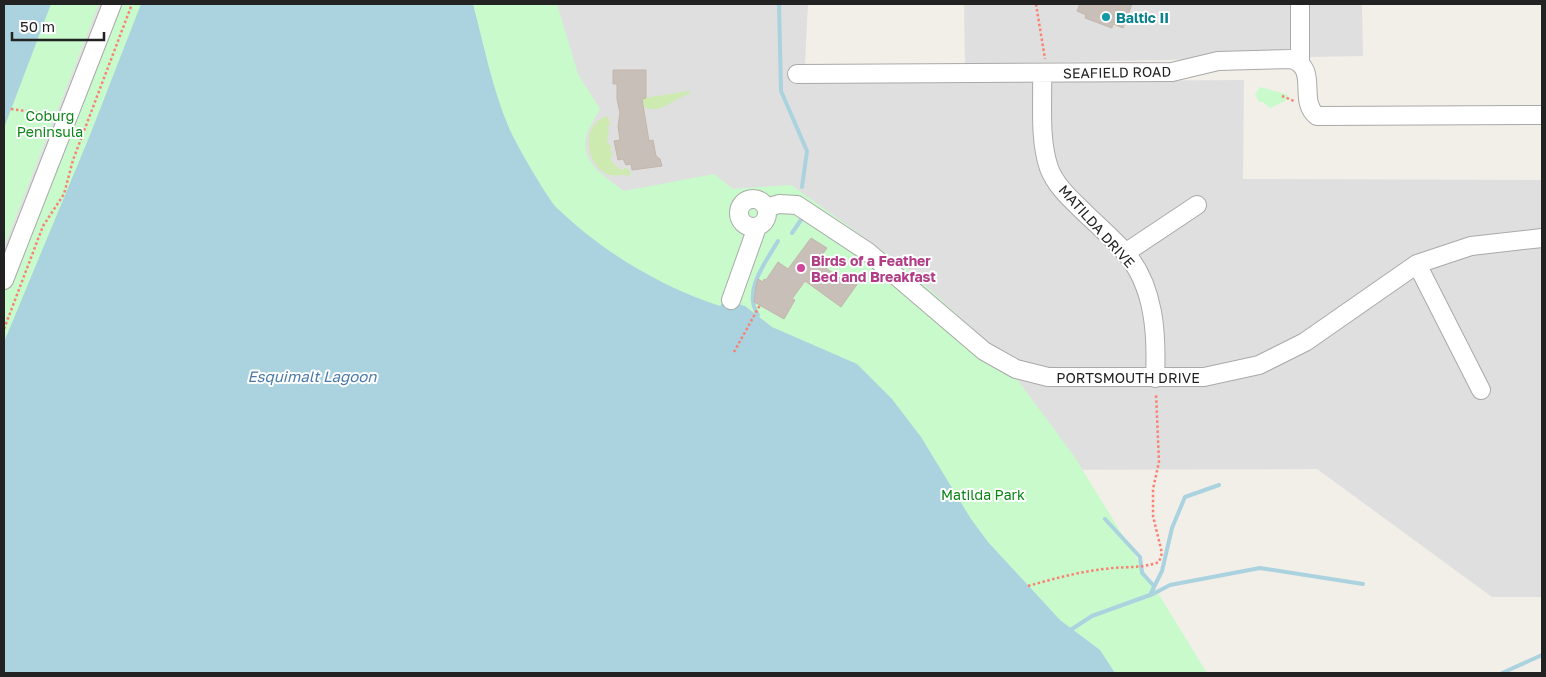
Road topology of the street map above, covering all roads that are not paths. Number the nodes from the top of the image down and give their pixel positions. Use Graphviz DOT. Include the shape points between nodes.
graph roads {
  1 [pos="112,4"];
  2 [pos="1300,4"];
  3 [pos="1300,62"];
  4 [pos="797,74"];
  5 [pos="1042,74"];
  6 [pos="1542,115"];
  7 [pos="1197,205"];
  8 [pos="766,208"];
  9 [pos="757,227"];
  10 [pos="1542,238"];
  11 [pos="1125,253"];
  12 [pos="1418,264"];
  13 [pos="4,280"];
  14 [pos="731,300"];
  15 [pos="1155,378"];
  16 [pos="1481,390"];
  1 -- 13 [label="street"];
  2 -- 3 [label="street"];
  3 -- 5 [label="street, SEAFIELD ROAD" via="1291,59 1234,59 1172,72"];
  3 -- 6 [label="street" via="1307,73 1310,111 1317,116"];
  4 -- 5 [label="street, SEAFIELD ROAD"];
  5 -- 11 [label="street, MATILDA DRIVE" via="1044,140 1049,168 1060,188"];
  7 -- 11 [label="street"];
  8 -- 9 [label="street" via="766,219"];
  8 -- 9 [label="street" via="754,199 741,206 739,216 743,223"];
  8 -- 15 [label="street, PORTSMOUTH DRIVE" via="779,204 797,205 868,252 984,351 1016,369 1048,377"];
  9 -- 14 [label="street"];
  10 -- 12 [label="street, PORTSMOUTH DRIVE" via="1471,246"];
  11 -- 15 [label="street, MATILDA DRIVE" via="1138,272 1152,311 1157,347"];
  12 -- 15 [label="street, PORTSMOUTH DRIVE" via="1305,342 1259,364 1204,377"];
  12 -- 16 [label="street"];
}
